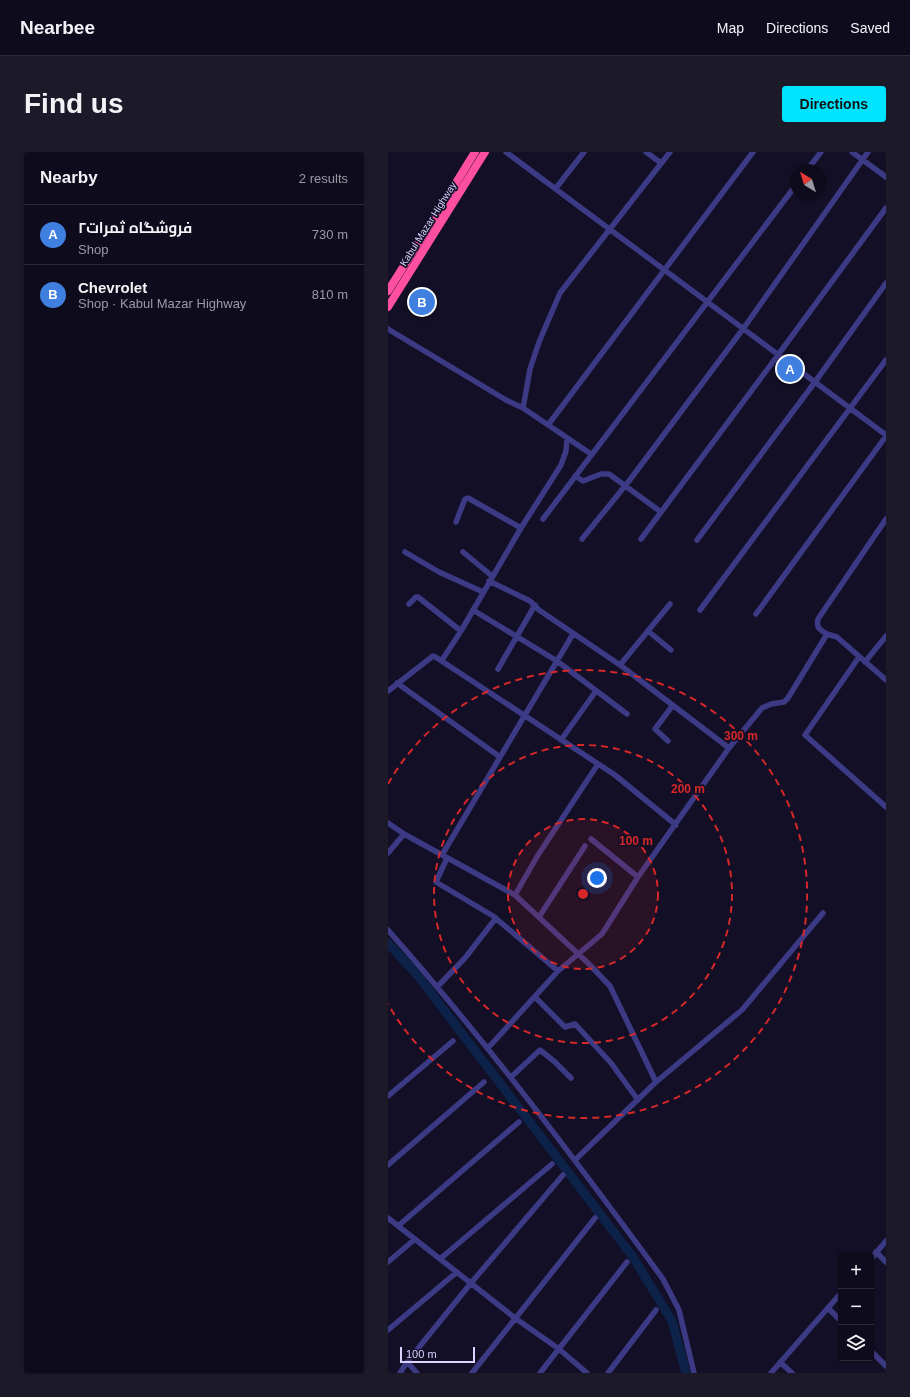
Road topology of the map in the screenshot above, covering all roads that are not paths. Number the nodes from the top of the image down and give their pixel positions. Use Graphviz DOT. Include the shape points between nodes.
graph roads {
  1 [pos="475,152"];
  2 [pos="485,152"];
  3 [pos="506,152"];
  4 [pos="584,152"];
  5 [pos="646,152"];
  6 [pos="670,152"];
  7 [pos="753,152"];
  8 [pos="821,152"];
  9 [pos="852,152"];
  10 [pos="868,152"];
  11 [pos="863,160"];
  12 [pos="661,163"];
  13 [pos="812,164"];
  14 [pos="886,177"];
  15 [pos="556,188"];
  16 [pos="790,192"];
  17 [pos="886,208"];
  18 [pos="610,229"];
  19 [pos="665,271"];
  20 [pos="886,283"];
  21 [pos="388,291"];
  22 [pos="707,302"];
  23 [pos="388,307"];
  24 [pos="743,328"];
  25 [pos="388,329"];
  26 [pos="778,355"];
  27 [pos="886,360"];
  28 [pos="815,382"];
  29 [pos="523,408"];
  30 [pos="850,409"];
  31 [pos="548,425"];
  32 [pos="886,436"];
  33 [pos="566,438"];
  34 [pos="591,454"];
  35 [pos="575,476"];
  36 [pos="626,486"];
  37 [pos="661,512"];
  38 [pos="543,519"];
  39 [pos="886,519"];
  40 [pos="456,522"];
  41 [pos="521,528"];
  42 [pos="582,539"];
  43 [pos="641,539"];
  44 [pos="697,540"];
  45 [pos="405,552"];
  46 [pos="462,552"];
  47 [pos="490,578"];
  48 [pos="484,592"];
  49 [pos="409,604"];
  50 [pos="670,604"];
  51 [pos="535,605"];
  52 [pos="473,610"];
  53 [pos="700,610"];
  54 [pos="756,614"];
  55 [pos="461,631"];
  56 [pos="648,631"];
  57 [pos="573,634"];
  58 [pos="827,634"];
  59 [pos="517,636"];
  60 [pos="886,636"];
  61 [pos="671,650"];
  62 [pos="859,657"];
  63 [pos="442,660"];
  64 [pos="557,661"];
  65 [pos="864,662"];
  66 [pos="620,665"];
  67 [pos="498,669"];
  68 [pos="886,680"];
  69 [pos="397,683"];
  70 [pos="388,691"];
  71 [pos="596,691"];
  72 [pos="672,705"];
  73 [pos="627,714"];
  74 [pos="524,716"];
  75 [pos="561,740"];
  76 [pos="668,741"];
  77 [pos="729,748"];
  78 [pos="500,757"];
  79 [pos="598,764"];
  80 [pos="886,806"];
  81 [pos="388,823"];
  82 [pos="676,825"];
  83 [pos="404,834"];
  84 [pos="591,839"];
  85 [pos="584,846"];
  86 [pos="388,853"];
  87 [pos="445,856"];
  88 [pos="638,877"];
  89 [pos="515,896"];
  90 [pos="824,913"];
  91 [pos="538,917"];
  92 [pos="496,918"];
  93 [pos="388,930"];
  94 [pos="578,954"];
  95 [pos="558,971"];
  96 [pos="438,986"];
  97 [pos="535,997"];
  98 [pos="453,1041"];
  99 [pos="488,1048"];
  100 [pos="511,1077"];
  101 [pos="571,1078"];
  102 [pos="484,1082"];
  103 [pos="656,1082"];
  104 [pos="388,1096"];
  105 [pos="638,1100"];
  106 [pos="519,1122"];
  107 [pos="575,1160"];
  108 [pos="552,1164"];
  109 [pos="388,1166"];
  110 [pos="563,1175"];
  111 [pos="388,1218"];
  112 [pos="595,1218"];
  113 [pos="398,1226"];
  114 [pos="415,1239"];
  115 [pos="886,1241"];
  116 [pos="876,1252"];
  117 [pos="874,1254"];
  118 [pos="440,1259"];
  119 [pos="388,1262"];
  120 [pos="627,1262"];
  121 [pos="886,1262"];
  122 [pos="456,1272"];
  123 [pos="471,1283"];
  124 [pos="838,1296"];
  125 [pos="828,1308"];
  126 [pos="656,1310"];
  127 [pos="516,1318"];
  128 [pos="838,1318"];
  129 [pos="388,1330"];
  130 [pos="558,1349"];
  131 [pos="874,1354"];
  132 [pos="407,1362"];
  133 [pos="780,1362"];
  134 [pos="886,1366"];
  135 [pos="400,1373"];
  136 [pos="417,1373"];
  137 [pos="472,1373"];
  138 [pos="540,1373"];
  139 [pos="587,1373"];
  140 [pos="608,1373"];
  141 [pos="694,1373"];
  142 [pos="771,1373"];
  143 [pos="792,1373"];
  1 -- 21 [label="highway, Kabul Mazar Highway"];
  2 -- 23 [label="highway, Kabul Mazar Highway"];
  3 -- 15 [label="street"];
  4 -- 15 [label="street"];
  5 -- 12 [label="street"];
  6 -- 12 [label="street"];
  7 -- 19 [label="street"];
  8 -- 13 [label="street"];
  9 -- 11 [label="street"];
  10 -- 11 [label="street"];
  11 -- 14 [label="street"];
  11 -- 24 [label="street"];
  12 -- 18 [label="street"];
  15 -- 18 [label="street"];
  16 -- 22 [label="street"];
  17 -- 26 [label="street"];
  18 -- 19 [label="street"];
  18 -- 29 [label="street" via="560,293 530,369"];
  19 -- 22 [label="street"];
  19 -- 31 [label="street"];
  20 -- 28 [label="street"];
  22 -- 24 [label="street"];
  22 -- 34 [label="street"];
  24 -- 26 [label="street"];
  24 -- 36 [label="street"];
  25 -- 29 [label="street"];
  26 -- 28 [label="street"];
  26 -- 37 [label="street"];
  27 -- 30 [label="street"];
  28 -- 30 [label="street"];
  28 -- 44 [label="street"];
  29 -- 31 [label="street"];
  30 -- 32 [label="street"];
  30 -- 53 [label="street"];
  31 -- 33 [label="street"];
  32 -- 54 [label="street"];
  33 -- 34 [label="street"];
  33 -- 41 [label="street" via="566,451 561,465"];
  34 -- 35 [label="street"];
  35 -- 36 [label="street" via="583,481 606,473"];
  35 -- 38 [label="street"];
  36 -- 37 [label="street"];
  36 -- 42 [label="street"];
  37 -- 43 [label="street"];
  39 -- 58 [label="street" via="818,620 816,625"];
  40 -- 41 [label="street" via="465,499 468,498"];
  41 -- 47 [label="street"];
  45 -- 48 [label="street" via="439,572"];
  46 -- 47 [label="street"];
  47 -- 48 [label="street"];
  47 -- 51 [label="street"];
  48 -- 52 [label="street"];
  49 -- 55 [label="street" via="418,597"];
  50 -- 56 [label="street"];
  51 -- 57 [label="street"];
  51 -- 59 [label="street"];
  52 -- 55 [label="street"];
  52 -- 59 [label="street"];
  55 -- 63 [label="street"];
  56 -- 61 [label="street"];
  56 -- 66 [label="street"];
  57 -- 64 [label="street"];
  57 -- 66 [label="street"];
  58 -- 62 [label="street" via="837,637"];
  58 -- 77 [label="street" via="788,698 784,702 762,708"];
  59 -- 64 [label="street"];
  59 -- 67 [label="street"];
  60 -- 65 [label="street"];
  62 -- 65 [label="street"];
  62 -- 80 [label="street" via="805,735"];
  63 -- 69 [label="street" via="433,656"];
  63 -- 74 [label="street"];
  64 -- 71 [label="street"];
  64 -- 74 [label="street"];
  65 -- 68 [label="street"];
  66 -- 72 [label="street"];
  69 -- 70 [label="street"];
  69 -- 78 [label="street"];
  71 -- 73 [label="street"];
  71 -- 75 [label="street"];
  72 -- 76 [label="street" via="655,729"];
  72 -- 77 [label="street"];
  74 -- 75 [label="street"];
  74 -- 78 [label="street"];
  75 -- 79 [label="street"];
  77 -- 82 [label="street"];
  78 -- 87 [label="street"];
  79 -- 82 [label="street"];
  79 -- 89 [label="street" via="538,855"];
  81 -- 83 [label="street"];
  82 -- 88 [label="street"];
  83 -- 86 [label="street"];
  83 -- 87 [label="street"];
  84 -- 88 [label="street"];
  85 -- 91 [label="street"];
  87 -- 89 [label="street"];
  87 -- 92 [label="street" via="436,882"];
  88 -- 94 [label="street" via="602,934"];
  89 -- 91 [label="street"];
  90 -- 103 [label="street" via="742,1010"];
  91 -- 94 [label="street"];
  92 -- 95 [label="street"];
  92 -- 96 [label="street" via="465,958"];
  93 -- 96 [label="street"];
  94 -- 95 [label="street"];
  94 -- 103 [label="street" via="610,986"];
  95 -- 97 [label="street"];
  96 -- 99 [label="street"];
  97 -- 99 [label="street"];
  97 -- 105 [label="street" via="565,1027 575,1024 611,1063"];
  98 -- 104 [label="street"];
  99 -- 100 [label="street"];
  100 -- 101 [label="street" via="540,1050"];
  100 -- 107 [label="street"];
  102 -- 109 [label="street"];
  103 -- 105 [label="street"];
  105 -- 107 [label="street"];
  106 -- 113 [label="street"];
  107 -- 141 [label="street" via="664,1279 679,1310"];
  108 -- 118 [label="street"];
  110 -- 123 [label="street"];
  111 -- 113 [label="street"];
  112 -- 127 [label="street"];
  113 -- 114 [label="street"];
  114 -- 118 [label="street"];
  114 -- 119 [label="street"];
  115 -- 116 [label="street"];
  116 -- 117 [label="street"];
  116 -- 121 [label="street"];
  118 -- 122 [label="street"];
  120 -- 130 [label="street"];
  122 -- 123 [label="street"];
  122 -- 129 [label="street"];
  123 -- 127 [label="street"];
  123 -- 132 [label="street"];
  124 -- 125 [label="street"];
  125 -- 128 [label="street"];
  125 -- 133 [label="street"];
  126 -- 140 [label="street"];
  127 -- 130 [label="street"];
  127 -- 137 [label="street"];
  130 -- 138 [label="street"];
  130 -- 139 [label="street"];
  131 -- 134 [label="street"];
  132 -- 135 [label="street"];
  132 -- 136 [label="street"];
  133 -- 142 [label="street"];
  133 -- 143 [label="street"];
}
